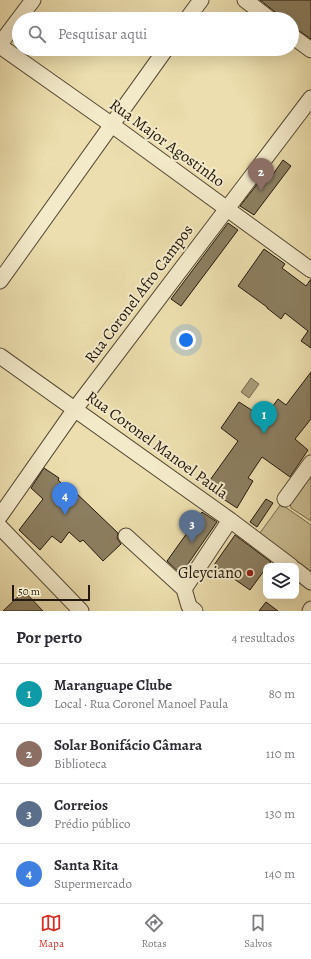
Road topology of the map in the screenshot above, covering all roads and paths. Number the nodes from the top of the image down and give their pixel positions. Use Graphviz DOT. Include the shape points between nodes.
graph roads {
  1 [pos="33,0"];
  2 [pos="201,0"];
  3 [pos="245,0"];
  4 [pos="24,12"];
  5 [pos="192,12"];
  6 [pos="261,12"];
  7 [pos="12,29"];
  8 [pos="299,41"];
  9 [pos="0,45"];
  10 [pos="311,50"];
  11 [pos="12,54"];
  12 [pos="15,56"];
  13 [pos="161,56"];
  14 [pos="311,98"];
  15 [pos="112,125"];
  16 [pos="227,209"];
  17 [pos="311,270"];
  18 [pos="0,281"];
  19 [pos="0,356"];
  20 [pos="75,409"];
  21 [pos="311,463"];
  22 [pos="286,499"];
  23 [pos="0,516"];
  24 [pos="230,520"];
  25 [pos="0,527"];
  26 [pos="126,536"];
  27 [pos="287,563"];
  28 [pos="299,572"];
  29 [pos="311,582"];
  30 [pos="184,589"];
  31 [pos="189,609"];
  32 [pos="81,611"];
  1 -- 4 [label="street"];
  2 -- 5 [label="street"];
  3 -- 6 [label="street"];
  7 -- 9 [label="street"];
  8 -- 10 [label="street"];
  9 -- 11 [label="street, Rua Major Agostinho"];
  12 -- 15 [label="street, Rua Major Agostinho"];
  13 -- 15 [label="street"];
  14 -- 16 [label="street, Rua Coronel Afro Campos"];
  15 -- 16 [label="street, Rua Major Agostinho"];
  15 -- 18 [label="street"];
  16 -- 17 [label="street, Rua Major Agostinho"];
  16 -- 20 [label="street, Rua Coronel Afro Campos"];
  19 -- 20 [label="street, Rua Coronel Manoel Paula"];
  20 -- 23 [label="street, Rua Coronel Afro Campos"];
  20 -- 24 [label="street, Rua Coronel Manoel Paula"];
  21 -- 22 [label="street"];
  24 -- 27 [label="street, Rua Coronel Manoel Paula"];
  24 -- 30 [label="street"];
  25 -- 32 [label="street"];
  26 -- 30 [label="street"];
  28 -- 29 [label="street"];
  30 -- 31 [label="street"];
}
